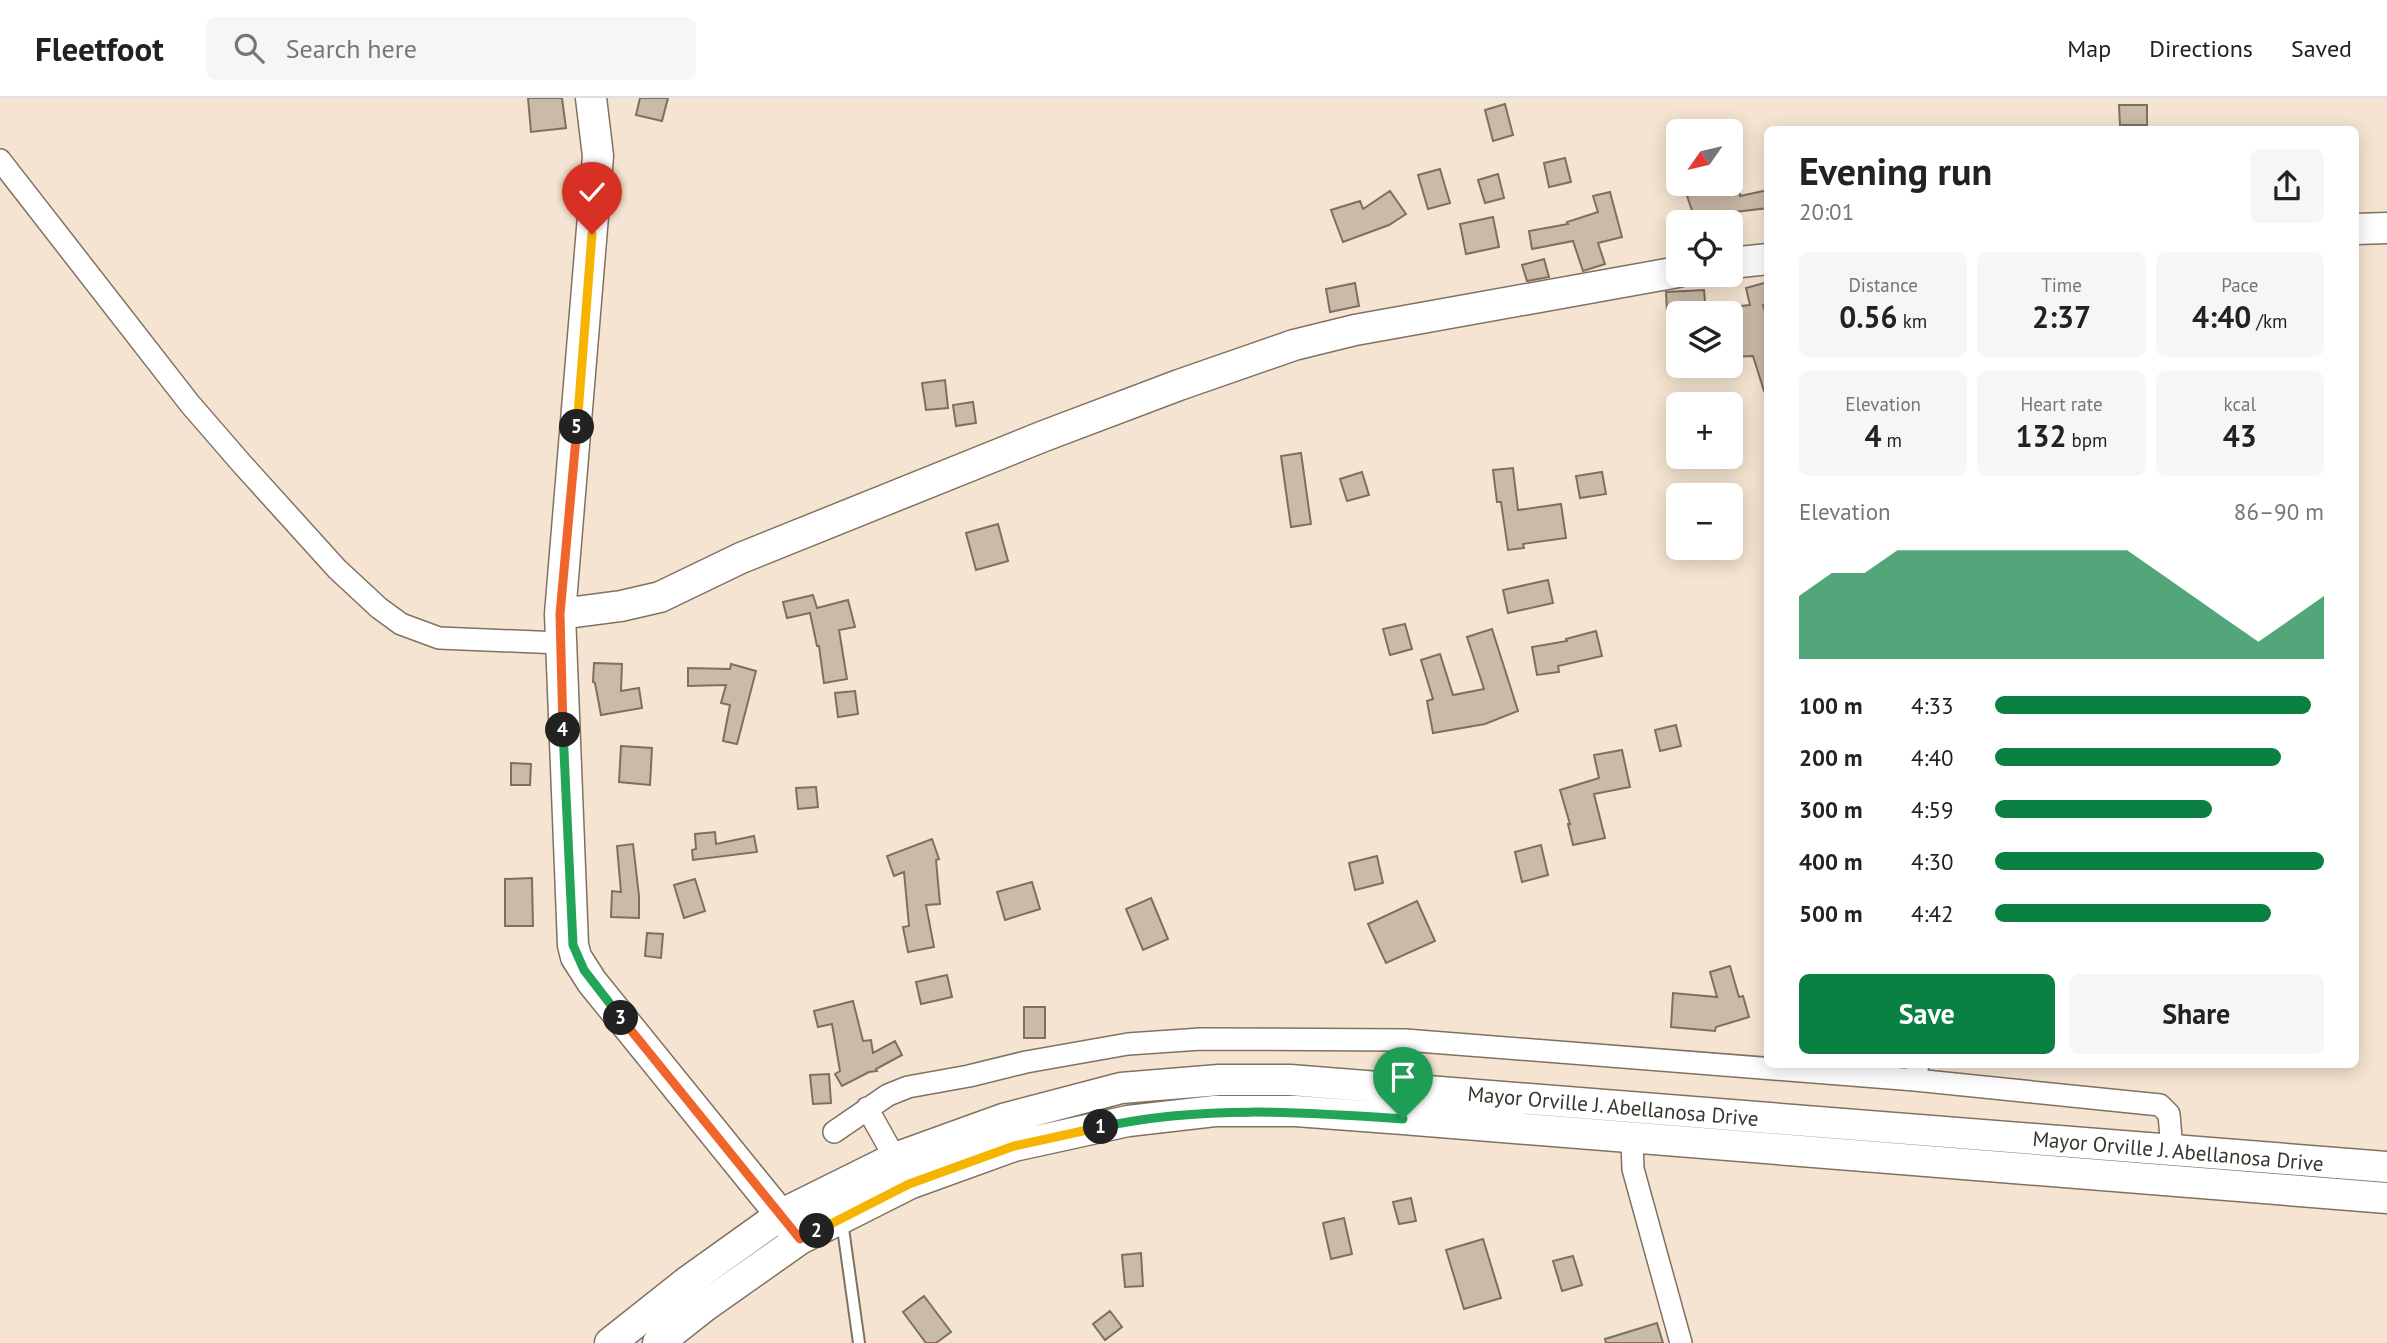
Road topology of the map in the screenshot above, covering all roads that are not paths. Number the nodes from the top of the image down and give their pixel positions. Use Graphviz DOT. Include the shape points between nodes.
graph roads {
  1 [pos="591,98"];
  2 [pos="0,160"];
  3 [pos="2387,228"];
  4 [pos="2359,229"];
  5 [pos="1764,259"];
  6 [pos="1743,262"];
  7 [pos="1666,274"];
  8 [pos="560,629"];
  9 [pos="1405,1040"];
  10 [pos="1764,1068"];
  11 [pos="1766,1068"];
  12 [pos="1917,1072"];
  13 [pos="1407,1089"];
  14 [pos="867,1108"];
  15 [pos="834,1132"];
  16 [pos="1633,1138"];
  17 [pos="2172,1150"];
  18 [pos="895,1158"];
  19 [pos="2387,1167"];
  20 [pos="2387,1198"];
  21 [pos="782,1214"];
  22 [pos="841,1218"];
  23 [pos="800,1239"];
  24 [pos="610,1343"];
  25 [pos="658,1343"];
  26 [pos="859,1343"];
  27 [pos="1681,1343"];
  1 -- 8 [label="main road" via="598,156"];
  2 -- 8 [label="street" via="216,434 337,569 379,608 401,624 439,638"];
  3 -- 4 [label="main road"];
  5 -- 6 [label="main road"];
  7 -- 8 [label="main road" via="1294,345 1044,436 741,558 660,597"];
  8 -- 21 [label="main road" via="576,957"];
  9 -- 10 [label="street"];
  9 -- 13 [label="street"];
  9 -- 14 [label="street" via="1201,1039 1128,1044 908,1087"];
  11 -- 12 [label="street"];
  12 -- 17 [label="street" via="2160,1105 2169,1114"];
  13 -- 17 [label="main road, Mayor Orville J. Abellanosa Drive"];
  13 -- 18 [label="main road, Mayor Orville J. Abellanosa Drive" via="1290,1080 1121,1088 1003,1119"];
  14 -- 15 [label="street"];
  14 -- 18 [label="street"];
  16 -- 20 [label="main road, Mayor Orville J. Abellanosa Drive"];
  16 -- 22 [label="main road, Mayor Orville J. Abellanosa Drive" via="1296,1111 1215,1111 1128,1121 1014,1146 909,1184"];
  16 -- 27 [label="street" via="1633,1169"];
  17 -- 19 [label="main road, Mayor Orville J. Abellanosa Drive"];
  18 -- 21 [label="main road, Mayor Orville J. Abellanosa Drive"];
  21 -- 23 [label="main road"];
  21 -- 24 [label="main road, Mayor Orville J. Abellanosa Drive"];
  22 -- 23 [label="main road, Mayor Orville J. Abellanosa Drive"];
  22 -- 26 [label="lane"];
  23 -- 25 [label="main road, Mayor Orville J. Abellanosa Drive"];
}
